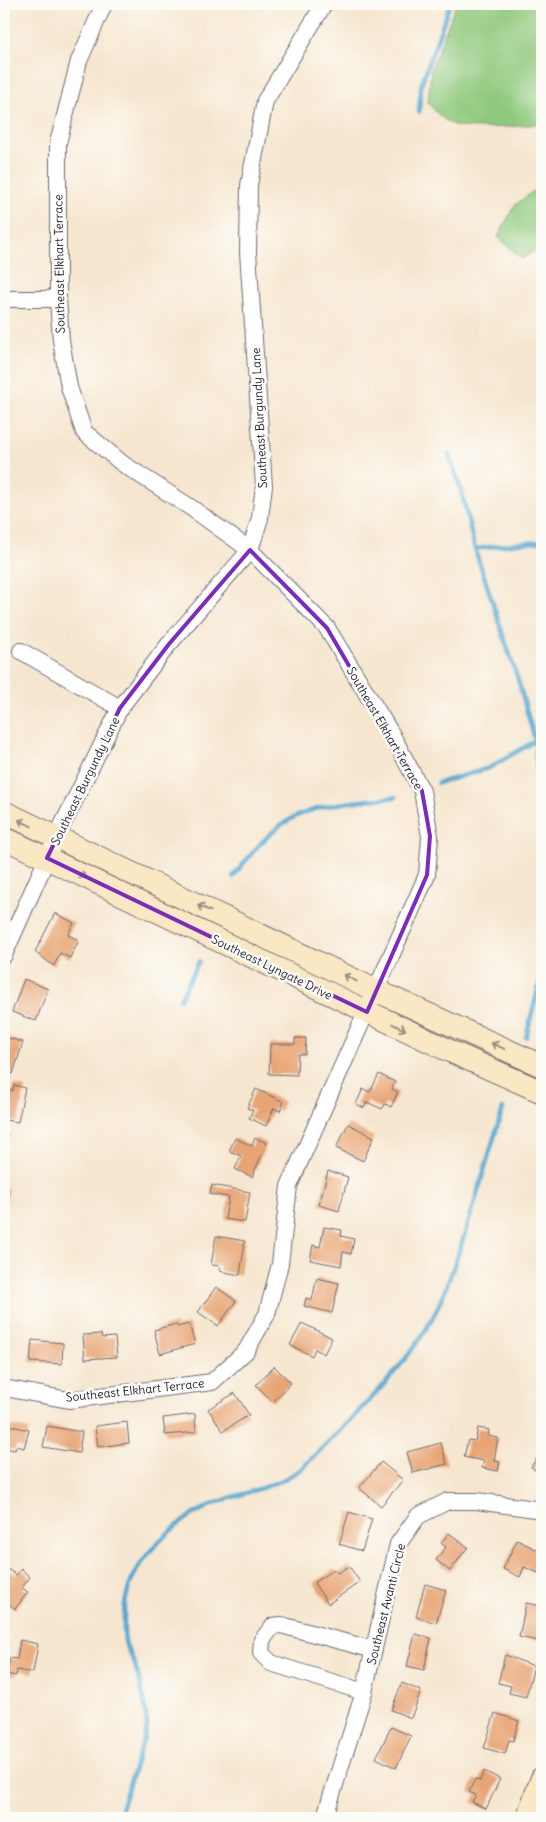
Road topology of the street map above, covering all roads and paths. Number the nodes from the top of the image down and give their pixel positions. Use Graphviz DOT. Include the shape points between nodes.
graph roads {
  1 [pos="104,4"];
  2 [pos="324,4"];
  3 [pos="4,299"];
  4 [pos="58,299"];
  5 [pos="250,550"];
  6 [pos="21,651"];
  7 [pos="120,708"];
  8 [pos="4,812"];
  9 [pos="4,838"];
  10 [pos="56,838"];
  11 [pos="47,858"];
  12 [pos="4,955"];
  13 [pos="377,991"];
  14 [pos="367,1012"];
  15 [pos="542,1066"];
  16 [pos="542,1092"];
  17 [pos="4,1388"];
  18 [pos="542,1510"];
  19 [pos="374,1650"];
  20 [pos="364,1692"];
  21 [pos="542,1778"];
  22 [pos="331,1818"];
  23 [pos="527,1818"];
  1 -- 4 [label="street, Southeast Elkhart Terrace" via="79,61 58,143"];
  2 -- 5 [label="street, Southeast Burgundy Lane" via="266,101 249,185 248,252 264,486 260,518"];
  3 -- 4 [label="street"];
  4 -- 5 [label="street, Southeast Elkhart Terrace" via="69,387 84,432 123,464"];
  5 -- 7 [label="street, Southeast Burgundy Lane" via="169,644"];
  5 -- 13 [label="street, Southeast Elkhart Terrace" via="327,628 422,792 430,836 428,876"];
  6 -- 7 [label="street"];
  7 -- 10 [label="street, Southeast Burgundy Lane"];
  10 -- 8 [label="street, Southeast Lyngate Drive, one-way"];
  9 -- 11 [label="street, Southeast Lyngate Drive"];
  10 -- 11 [label="street, Southeast Burgundy Lane"];
  13 -- 10 [label="street, Southeast Lyngate Drive, one-way"];
  11 -- 12 [label="street, Southeast Burgundy Lane"];
  11 -- 14 [label="street, Southeast Lyngate Drive, one-way"];
  13 -- 14 [label="street, Southeast Elkhart Terrace"];
  15 -- 13 [label="street, Southeast Lyngate Drive, one-way"];
  14 -- 16 [label="street, Southeast Lyngate Drive, one-way"];
  14 -- 17 [label="street, Southeast Elkhart Terrace" via="289,1186 280,1264 272,1298 246,1352 212,1382 69,1400"];
  18 -- 19 [label="street, Southeast Avanti Circle" via="477,1501 448,1501 418,1516 398,1544"];
  19 -- 20 [label="street, Southeast Avanti Circle"];
  19 -- 20 [label="street" via="281,1625 273,1626 262,1640 261,1653 271,1663"];
  20 -- 22 [label="street, Southeast Avanti Circle" via="331,1794 327,1810"];
  21 -- 23 [label="street"];
}
